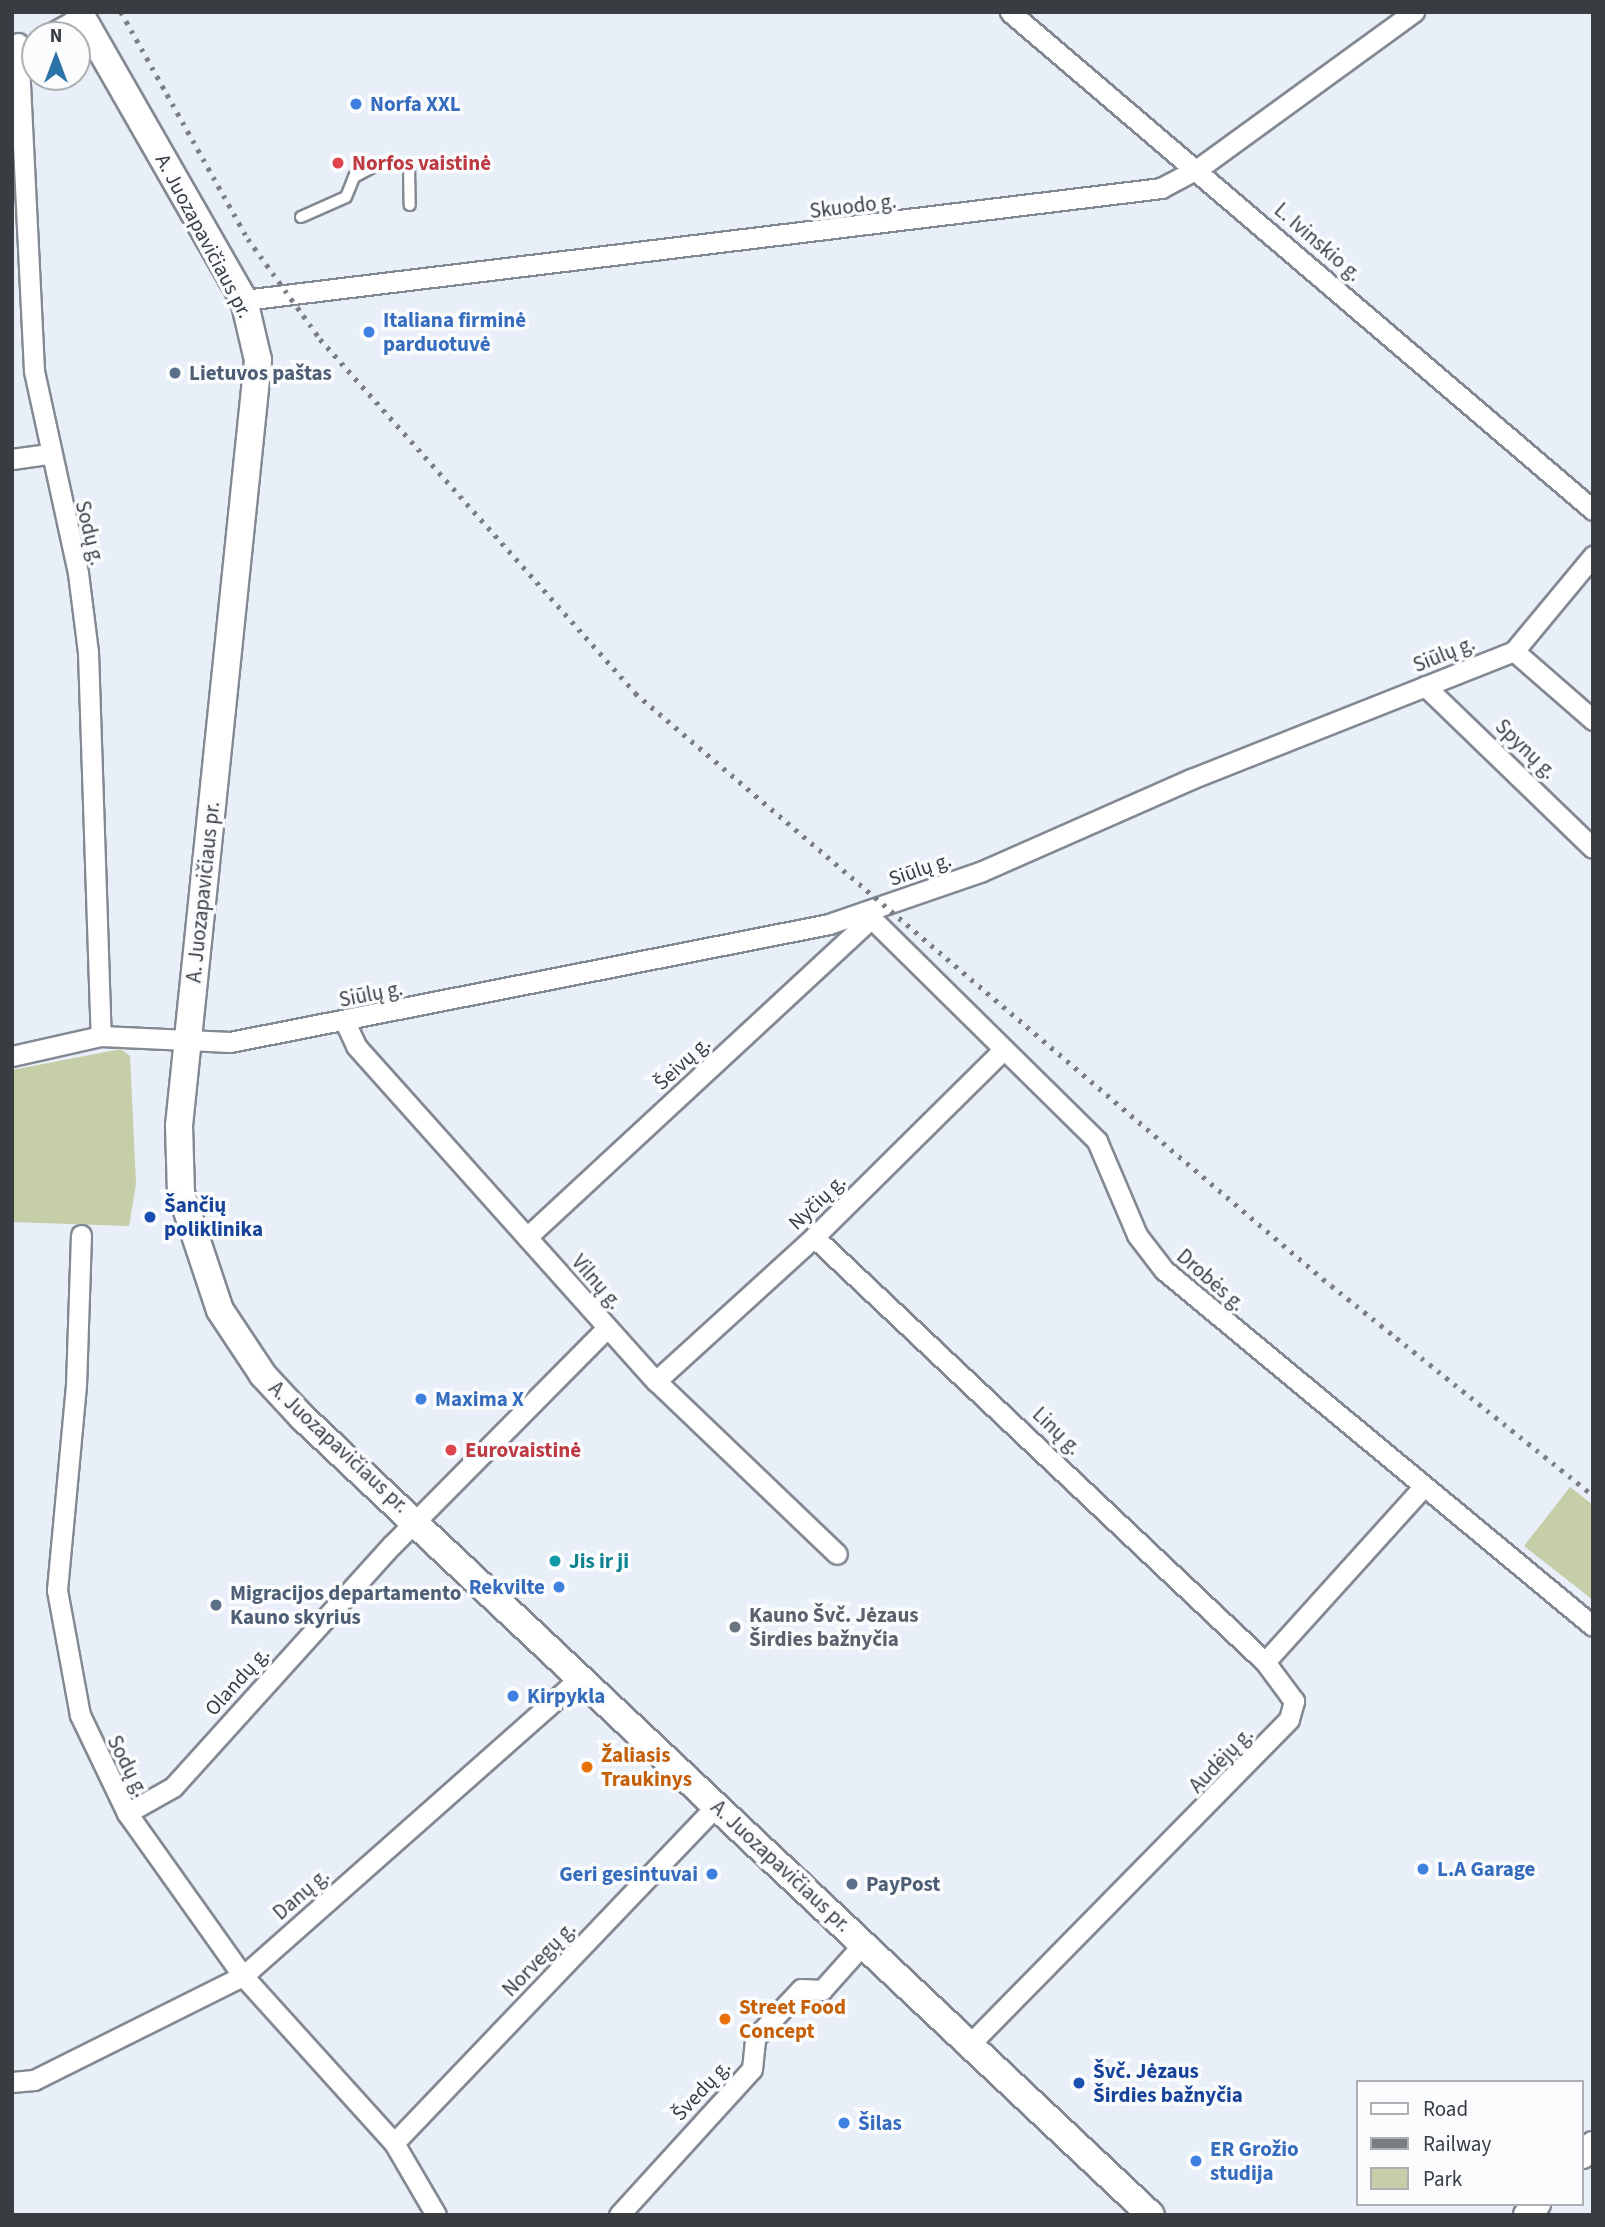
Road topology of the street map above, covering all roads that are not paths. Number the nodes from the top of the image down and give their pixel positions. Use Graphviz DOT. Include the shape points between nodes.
graph roads {
  1 [pos="1010,12"];
  2 [pos="1414,12"];
  3 [pos="80,15"];
  4 [pos="23,91"];
  5 [pos="1199,167"];
  6 [pos="410,205"];
  7 [pos="301,217"];
  8 [pos="244,300"];
  9 [pos="49,454"];
  10 [pos="12,459"];
  11 [pos="1593,510"];
  12 [pos="1593,556"];
  13 [pos="1514,651"];
  14 [pos="1425,686"];
  15 [pos="1593,720"];
  16 [pos="1593,848"];
  17 [pos="867,917"];
  18 [pos="345,1022"];
  19 [pos="101,1036"];
  20 [pos="187,1043"];
  21 [pos="1003,1050"];
  22 [pos="12,1056"];
  23 [pos="81,1235"];
  24 [pos="527,1237"];
  25 [pos="814,1237"];
  26 [pos="607,1328"];
  27 [pos="656,1381"];
  28 [pos="1422,1488"];
  29 [pos="418,1521"];
  30 [pos="837,1554"];
  31 [pos="1593,1626"];
  32 [pos="1265,1662"];
  33 [pos="581,1677"];
  34 [pos="717,1805"];
  35 [pos="127,1813"];
  36 [pos="864,1943"];
  37 [pos="243,1976"];
  38 [pos="970,2044"];
  39 [pos="12,2082"];
  40 [pos="394,2143"];
  41 [pos="436,2215"];
  42 [pos="618,2215"];
  43 [pos="1151,2215"];
  1 -- 5 [label="street, L. Ivinskio g."];
  2 -- 5 [label="street, Skuodo g."];
  3 -- 8 [label="main road, A. Juozapavičiaus pr."];
  4 -- 9 [label="street, Sodų g." via="29,315"];
  5 -- 8 [label="street, Skuodo g." via="1143,191"];
  5 -- 11 [label="street, L. Ivinskio g."];
  6 -- 7 [label="lane" via="409,166 380,163 354,177 346,197"];
  8 -- 20 [label="main road, A. Juozapavičiaus pr." via="258,360 258,404"];
  9 -- 10 [label="street"];
  9 -- 19 [label="street, Sodų g." via="78,573 88,652"];
  12 -- 13 [label="street, Siūlų g."];
  13 -- 14 [label="street, Siūlų g."];
  13 -- 15 [label="street"];
  14 -- 16 [label="street, Spynų g."];
  14 -- 17 [label="street, Siūlų g."];
  17 -- 18 [label="street, Siūlų g."];
  17 -- 21 [label="street, Drobės g."];
  17 -- 24 [label="street, Šeivų g."];
  18 -- 20 [label="street, Siūlų g." via="230,1042"];
  18 -- 24 [label="street, Vilnų g." via="356,1046"];
  19 -- 20 [label="street, Siūlų g."];
  19 -- 22 [label="street, Siūlų g."];
  20 -- 29 [label="main road, A. Juozapavičiaus pr." via="181,1193 220,1310 285,1400"];
  21 -- 25 [label="street, Nyčių g."];
  21 -- 28 [label="street, Drobės g." via="1097,1141 1137,1235 1164,1270"];
  23 -- 35 [label="street, Sodų g." via="76,1385 57,1590 79,1715"];
  24 -- 26 [label="street, Vilnų g."];
  25 -- 27 [label="street, Nyčių g."];
  25 -- 32 [label="street, Linų g."];
  26 -- 27 [label="street, Vilnų g."];
  26 -- 29 [label="street, Olandų g."];
  27 -- 30 [label="street, Vilnų g."];
  28 -- 31 [label="street, Drobės g."];
  28 -- 32 [label="street"];
  29 -- 33 [label="main road, A. Juozapavičiaus pr."];
  29 -- 35 [label="street, Olandų g." via="173,1787"];
  32 -- 38 [label="street, Audėjų g." via="1294,1700 1289,1719"];
  33 -- 34 [label="main road, A. Juozapavičiaus pr."];
  33 -- 37 [label="street, Danų g."];
  34 -- 36 [label="main road, A. Juozapavičiaus pr."];
  34 -- 40 [label="street, Norvegų g."];
  35 -- 37 [label="street, Sodų g."];
  36 -- 38 [label="main road, A. Juozapavičiaus pr."];
  36 -- 42 [label="street, Švedų g." via="822,1990 802,1989 755,2038 752,2069"];
  37 -- 39 [label="street, Danų g." via="34,2080"];
  37 -- 40 [label="street, Sodų g."];
  38 -- 43 [label="main road, A. Juozapavičiaus pr."];
  40 -- 41 [label="street, Sodų g."];
}
